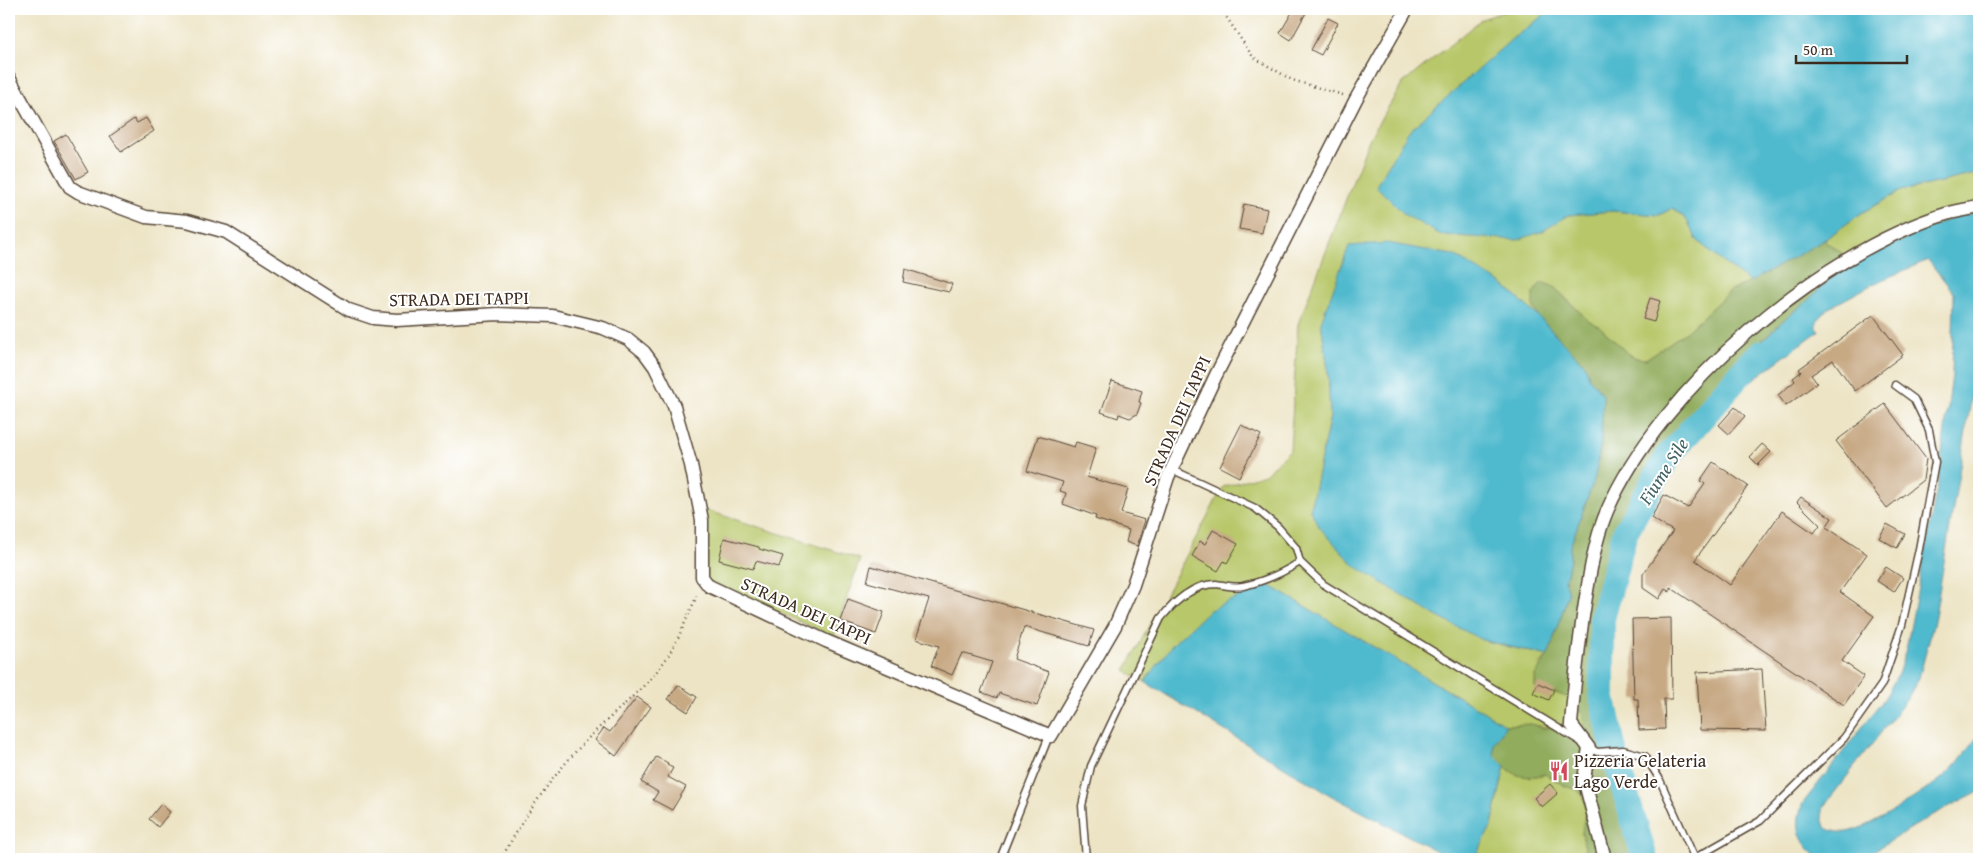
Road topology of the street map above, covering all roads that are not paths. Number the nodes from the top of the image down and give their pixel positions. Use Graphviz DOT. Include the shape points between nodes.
graph roads {
  1 [pos="1407,9"];
  2 [pos="9,78"];
  3 [pos="1979,207"];
  4 [pos="1895,385"];
  5 [pos="1171,469"];
  6 [pos="1300,562"];
  7 [pos="1049,736"];
  8 [pos="1590,748"];
  9 [pos="1000,859"];
  10 [pos="1086,859"];
  11 [pos="1605,859"];
  12 [pos="1695,859"];
  1 -- 5 [label="street, STRADA DEI TAPPI" via="1356,99"];
  2 -- 7 [label="street, STRADA DEI TAPPI" via="70,187 146,217 187,221 226,232 349,310 373,318 397,320 498,314 553,316 603,328 628,339 655,366 674,406 702,520 702,577 709,586 826,641"];
  3 -- 8 [label="street" via="1946,214 1881,240 1814,281 1719,360 1648,438 1606,512 1590,574 1571,724"];
  4 -- 12 [label="lane" via="1914,400 1929,430 1935,462 1902,625 1882,684 1844,738 1760,821"];
  5 -- 6 [label="lane" via="1255,508 1296,548"];
  5 -- 7 [label="street, STRADA DEI TAPPI" via="1133,585 1114,626"];
  6 -- 8 [label="lane" via="1323,584"];
  6 -- 10 [label="lane" via="1282,573 1241,587 1214,584 1197,589 1184,595 1161,618 1091,766 1082,806"];
  7 -- 9 [label="lane"];
  8 -- 11 [label="street" via="1584,779"];
  8 -- 12 [label="lane" via="1597,752 1623,750 1645,756 1659,778"];
}
